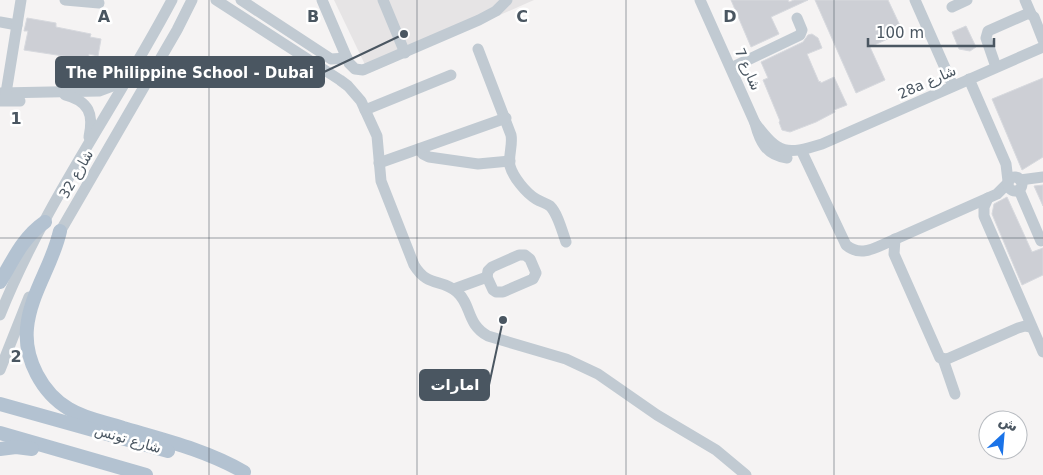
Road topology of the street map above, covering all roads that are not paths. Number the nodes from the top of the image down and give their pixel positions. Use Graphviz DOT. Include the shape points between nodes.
graph roads {
  1 [pos="21,0"];
  2 [pos="65,0"];
  3 [pos="172,0"];
  4 [pos="192,0"];
  5 [pos="216,0"];
  6 [pos="240,0"];
  7 [pos="322,0"];
  8 [pos="383,0"];
  9 [pos="507,0"];
  10 [pos="700,0"];
  11 [pos="914,0"];
  12 [pos="967,0"];
  13 [pos="1025,0"];
  14 [pos="99,4"];
  15 [pos="952,7"];
  16 [pos="1031,14"];
  17 [pos="797,18"];
  18 [pos="0,22"];
  19 [pos="17,25"];
  20 [pos="1043,40"];
  21 [pos="1043,47"];
  22 [pos="478,50"];
  23 [pos="405,53"];
  24 [pos="347,58"];
  25 [pos="134,66"];
  26 [pos="996,67"];
  27 [pos="731,68"];
  28 [pos="451,75"];
  29 [pos="969,79"];
  30 [pos="953,86"];
  31 [pos="54,93"];
  32 [pos="2,96"];
  33 [pos="365,110"];
  34 [pos="506,118"];
  35 [pos="755,124"];
  36 [pos="822,144"];
  37 [pos="88,146"];
  38 [pos="418,149"];
  39 [pos="803,154"];
  40 [pos="510,161"];
  41 [pos="379,162"];
  42 [pos="1043,177"];
  43 [pos="1014,182"];
  44 [pos="988,198"];
  45 [pos="45,222"];
  46 [pos="60,231"];
  47 [pos="895,240"];
  48 [pos="1041,240"];
  49 [pos="566,242"];
  50 [pos="487,277"];
  51 [pos="0,282"];
  52 [pos="454,289"];
  53 [pos="0,315"];
  54 [pos="1031,326"];
  55 [pos="1043,352"];
  56 [pos="943,359"];
  57 [pos="0,370"];
  58 [pos="955,394"];
  59 [pos="0,404"];
  60 [pos="0,433"];
  61 [pos="0,449"];
  62 [pos="61,451"];
  63 [pos="250,473"];
  64 [pos="146,475"];
  65 [pos="746,475"];
  1 -- 19 [label="street"];
  2 -- 14 [label="street"];
  3 -- 25 [label="street, شارع 32"];
  4 -- 46 [label="street, شارع 32"];
  5 -- 33 [label="street" via="340,80 355,93"];
  6 -- 24 [label="street" via="331,59"];
  7 -- 24 [label="street"];
  8 -- 23 [label="street"];
  9 -- 23 [label="street" via="479,20"];
  10 -- 27 [label="street, شارع 7"];
  11 -- 30 [label="street"];
  12 -- 15 [label="street"];
  13 -- 16 [label="street"];
  16 -- 20 [label="street"];
  16 -- 26 [label="street" via="986,33"];
  17 -- 27 [label="street" via="802,30 800,35"];
  18 -- 19 [label="street"];
  19 -- 32 [label="street"];
  21 -- 26 [label="street, 28a شارع"];
  22 -- 34 [label="street"];
  23 -- 24 [label="street" via="364,70 352,66"];
  25 -- 31 [label="street" via="108,88"];
  25 -- 37 [label="street, شارع 32"];
  26 -- 29 [label="street, 28a شارع"];
  27 -- 35 [label="street, شارع 7"];
  28 -- 33 [label="street"];
  29 -- 30 [label="street, 28a شارع"];
  29 -- 43 [label="street"];
  30 -- 36 [label="street, 28a شارع"];
  31 -- 32 [label="street"];
  31 -- 37 [label="street" via="75,98 87,108 92,123"];
  33 -- 41 [label="street" via="377,136"];
  34 -- 38 [label="street"];
  34 -- 40 [label="street" via="512,139"];
  35 -- 36 [label="street, 28a شارع" via="771,143 786,151"];
  35 -- 39 [label="street, 28a شارع" via="761,141 771,153 786,158"];
  36 -- 39 [label="street, 28a شارع"];
  37 -- 45 [label="street, شارع 32"];
  38 -- 40 [label="street" via="429,157 474,164"];
  38 -- 41 [label="street"];
  39 -- 47 [label="street" via="848,247 865,252"];
  40 -- 49 [label="street" via="514,173 530,194 553,210"];
  41 -- 52 [label="street" via="381,182 414,265 427,280"];
  42 -- 43 [label="street"];
  43 -- 44 [label="street"];
  43 -- 48 [label="street"];
  44 -- 47 [label="street"];
  44 -- 54 [label="street" via="984,216"];
  45 -- 51 [label="main road" via="23,242"];
  45 -- 53 [label="street, شارع 32"];
  46 -- 57 [label="street, شارع 32" via="32,289"];
  46 -- 63 [label="main road" via="27,327 30,358 44,386 59,402 79,414 200,450"];
  47 -- 56 [label="street" via="894,254 937,353"];
  50 -- 52 [label="street"];
  52 -- 65 [label="street" via="464,301 474,324 483,333 566,359 598,374 657,415 709,445"];
  54 -- 55 [label="street"];
  54 -- 56 [label="street" via="1018,328"];
  56 -- 58 [label="street"];
  59 -- 63 [label="main road, شارع تونس"];
  60 -- 62 [label="main road"];
  61 -- 62 [label="main road" via="16,447"];
  62 -- 64 [label="main road"];
}
